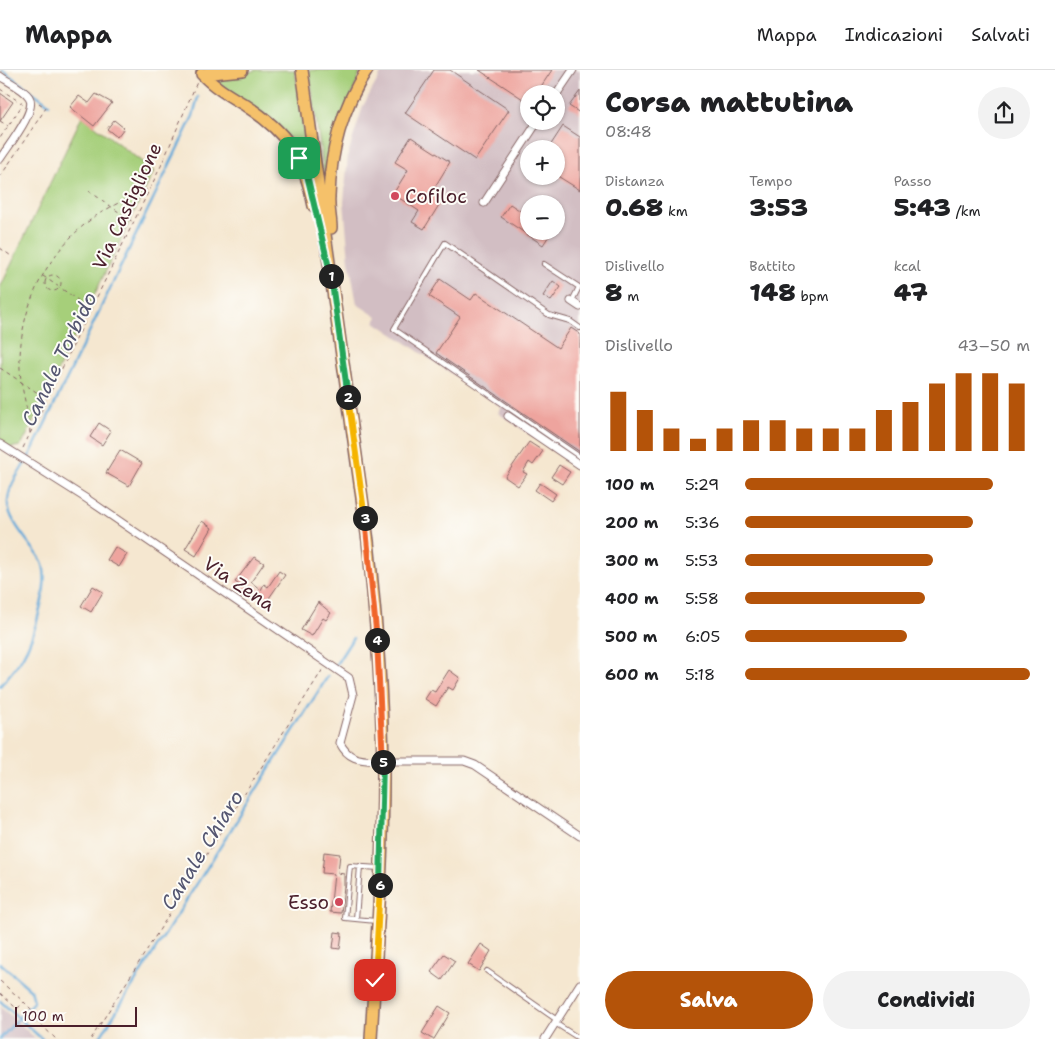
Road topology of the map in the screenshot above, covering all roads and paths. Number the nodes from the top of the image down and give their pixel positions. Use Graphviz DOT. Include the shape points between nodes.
graph roads {
  1 [pos="242,70"];
  2 [pos="302,70"];
  3 [pos="367,70"];
  4 [pos="573,70"];
  5 [pos="199,72"];
  6 [pos="0,76"];
  7 [pos="563,85"];
  8 [pos="0,89"];
  9 [pos="0,121"];
  10 [pos="8,126"];
  11 [pos="532,130"];
  12 [pos="0,138"];
  13 [pos="0,159"];
  14 [pos="150,188"];
  15 [pos="89,191"];
  16 [pos="484,203"];
  17 [pos="111,207"];
  18 [pos="134,222"];
  19 [pos="0,248"];
  20 [pos="14,258"];
  21 [pos="544,264"];
  22 [pos="329,265"];
  23 [pos="42,276"];
  24 [pos="47,279"];
  25 [pos="60,288"];
  26 [pos="571,301"];
  27 [pos="580,307"];
  28 [pos="91,309"];
  29 [pos="580,328"];
  30 [pos="0,368"];
  31 [pos="21,382"];
  32 [pos="47,399"];
  33 [pos="508,416"];
  34 [pos="30,435"];
  35 [pos="0,444"];
  36 [pos="18,456"];
  37 [pos="580,457"];
  38 [pos="580,466"];
  39 [pos="327,663"];
  40 [pos="376,761"];
  41 [pos="392,761"];
  42 [pos="580,836"];
  43 [pos="360,866"];
  44 [pos="381,868"];
  45 [pos="356,919"];
  46 [pos="378,921"];
  47 [pos="487,971"];
  48 [pos="0,981"];
  49 [pos="580,984"];
  50 [pos="0,993"];
  51 [pos="24,1002"];
  52 [pos="556,1021"];
  53 [pos="56,1039"];
  54 [pos="91,1039"];
  55 [pos="371,1039"];
  56 [pos="545,1039"];
  57 [pos="580,1039"];
  1 -- 5 [label="main road"];
  2 -- 22 [label="main road"];
  3 -- 22 [label="main road" via="346,108 337,138 328,199 332,226"];
  4 -- 7 [label="street"];
  5 -- 14 [label="path, Via Castiglione"];
  5 -- 22 [label="main road" via="267,121 292,146 307,175"];
  6 -- 13 [label="street" via="29,95 32,104 29,115"];
  8 -- 10 [label="path" via="23,104"];
  9 -- 10 [label="path"];
  10 -- 12 [label="path"];
  11 -- 16 [label="street"];
  14 -- 17 [label="path"];
  14 -- 18 [label="path, Via Castiglione"];
  15 -- 17 [label="path"];
  17 -- 18 [label="path"];
  17 -- 23 [label="path" via="75,233"];
  18 -- 28 [label="path, Via Castiglione"];
  19 -- 20 [label="path"];
  21 -- 26 [label="lane" via="579,287"];
  22 -- 44 [label="main road" via="374,599 383,747"];
  23 -- 24 [label="path"];
  23 -- 31 [label="path" via="23,330"];
  24 -- 25 [label="path"];
  24 -- 25 [label="path" via="58,277"];
  24 -- 25 [label="path" via="49,290"];
  25 -- 28 [label="path"];
  26 -- 27 [label="street"];
  28 -- 32 [label="path, Via Castiglione"];
  29 -- 37 [label="lane" via="570,321 549,315 445,243 394,329"];
  30 -- 31 [label="path"];
  31 -- 32 [label="path"];
  31 -- 34 [label="path"];
  32 -- 34 [label="path, Via Castiglione"];
  33 -- 38 [label="street"];
  34 -- 36 [label="path, Via Castiglione"];
  35 -- 36 [label="street, Via Zena"];
  36 -- 39 [label="street, Via Zena" via="87,499"];
  39 -- 40 [label="street, Via Zena" via="349,678 353,689 340,739 342,747 356,759"];
  39 -- 54 [label="path"];
  41 -- 42 [label="street" via="464,761"];
  43 -- 44 [label="lane"];
  43 -- 45 [label="lane"];
  43 -- 45 [label="lane" via="350,866 345,918"];
  44 -- 46 [label="main road"];
  45 -- 46 [label="lane"];
  46 -- 55 [label="main road"];
  47 -- 52 [label="lane"];
  48 -- 51 [label="path"];
  49 -- 52 [label="street"];
  50 -- 51 [label="path" via="17,1009"];
  51 -- 53 [label="path" via="38,1016 36,1020"];
  52 -- 56 [label="street"];
  52 -- 57 [label="lane"];
}
